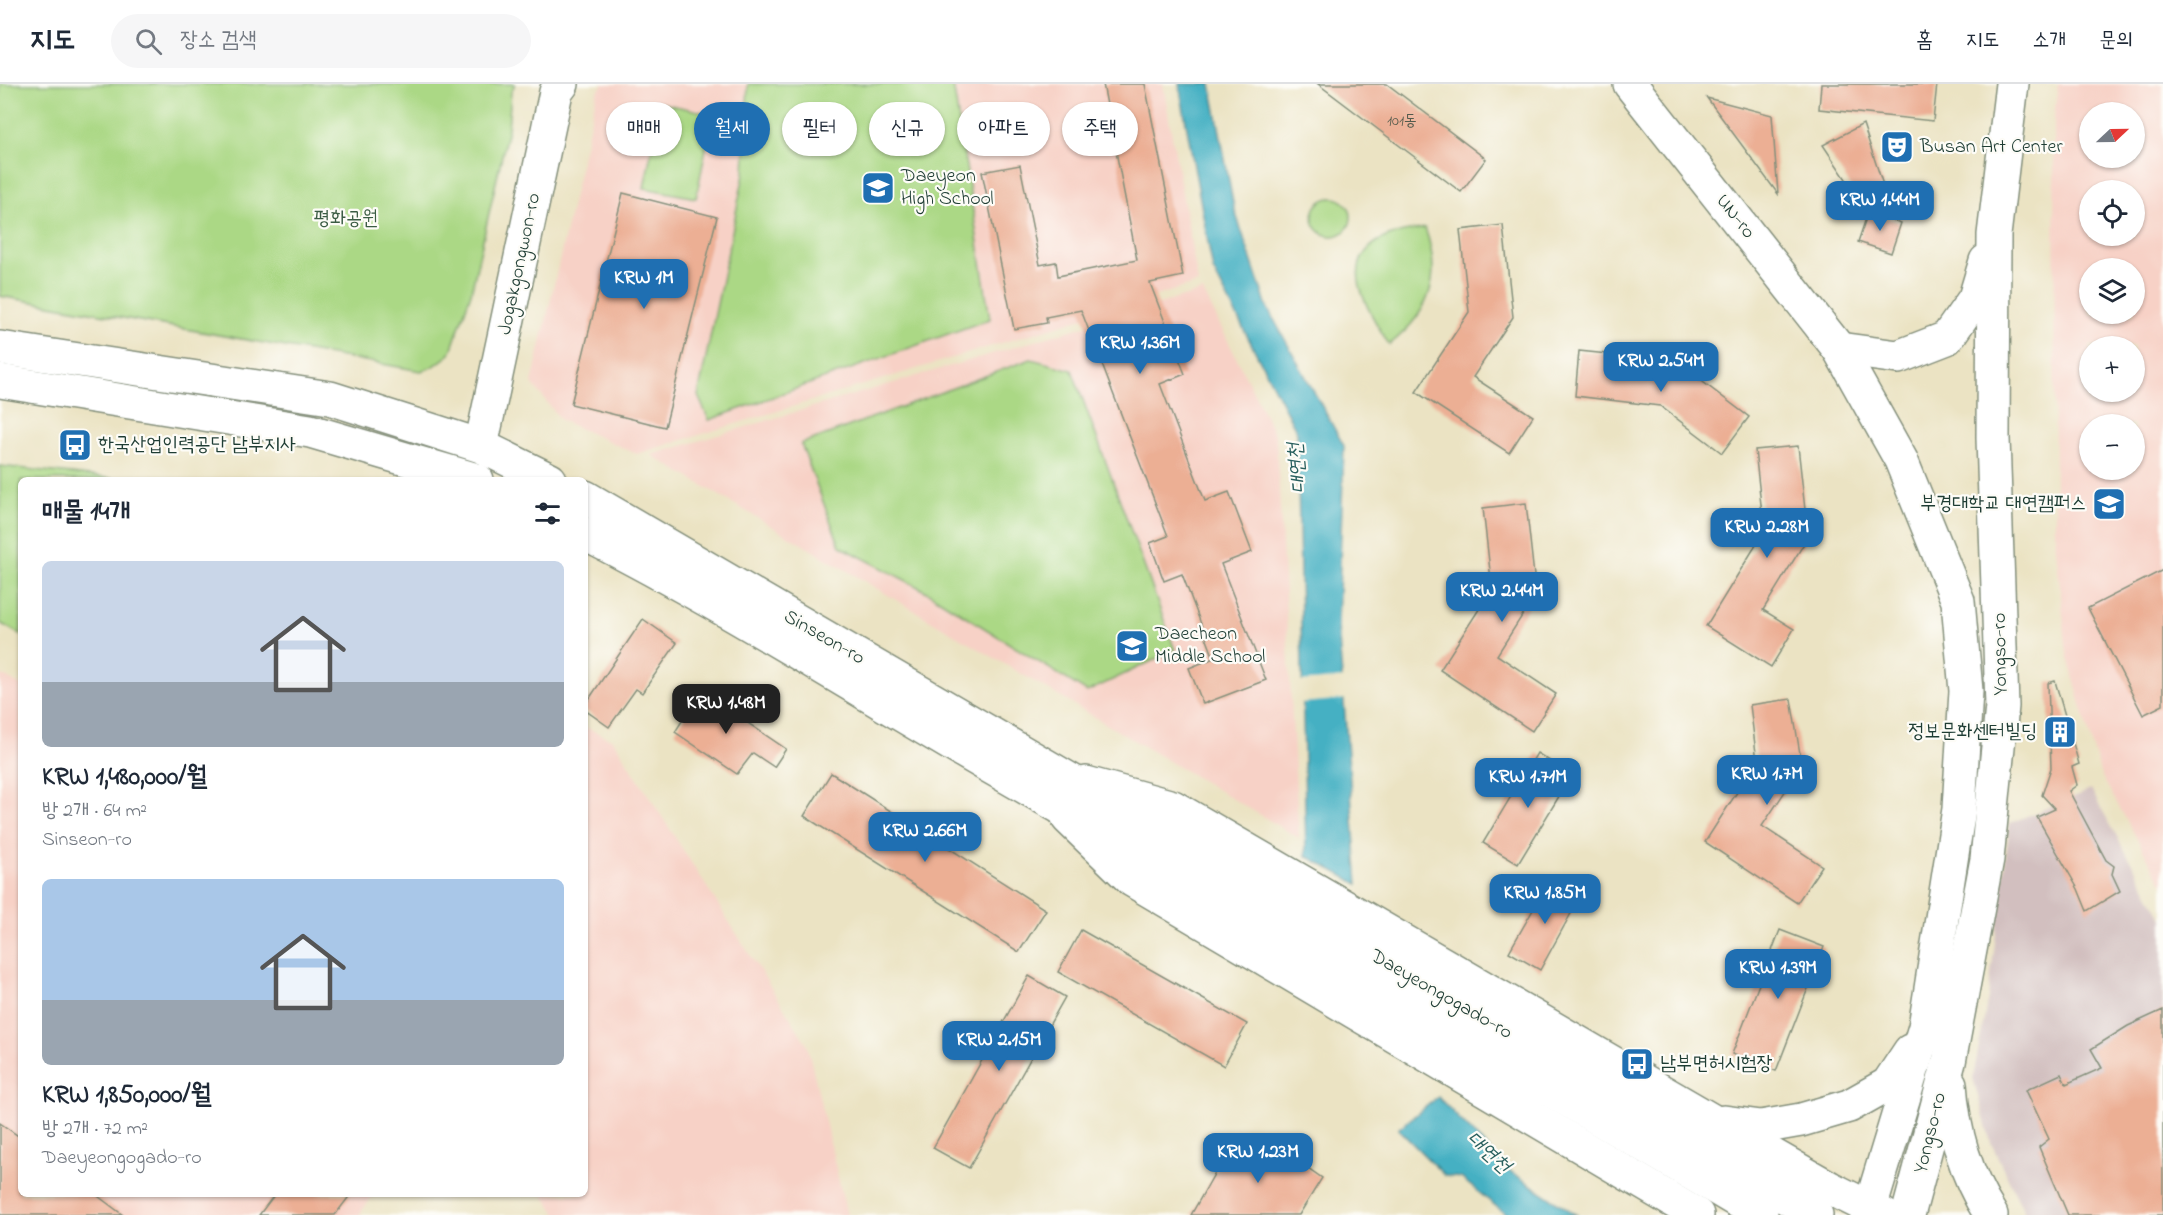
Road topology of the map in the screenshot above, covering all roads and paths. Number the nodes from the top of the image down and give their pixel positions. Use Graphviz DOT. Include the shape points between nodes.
graph roads {
  1 [pos="562,84"];
  2 [pos="1630,84"];
  3 [pos="2012,84"];
  4 [pos="1994,235"];
  5 [pos="0,348"];
  6 [pos="1839,349"];
  7 [pos="0,381"];
  8 [pos="481,446"];
  9 [pos="467,477"];
  10 [pos="544,477"];
  11 [pos="588,499"];
  12 [pos="588,536"];
  13 [pos="1966,691"];
  14 [pos="1058,790"];
  15 [pos="1268,910"];
  16 [pos="1925,1027"];
  17 [pos="1949,1062"];
  18 [pos="1711,1120"];
  19 [pos="1672,1204"];
  20 [pos="1874,1213"];
  21 [pos="1698,1215"];
  22 [pos="1761,1215"];
  23 [pos="1816,1215"];
  24 [pos="1908,1215"];
  25 [pos="1991,1215"];
  1 -- 8 [label="main road, Jogakgongwon-ro" via="556,92"];
  2 -- 6 [label="main road, UN-ro"];
  3 -- 4 [label="main road, Yongso-ro"];
  4 -- 6 [label="main road" via="1975,298 1947,338 1898,357"];
  4 -- 17 [label="main road, Yongso-ro" via="1993,438 2002,706 1987,859"];
  5 -- 8 [label="main road" via="330,398"];
  6 -- 13 [label="main road, UN-ro" via="1901,460 1958,602"];
  7 -- 9 [label="main road" via="310,431"];
  8 -- 10 [label="main road"];
  11 -- 14 [label="main road, Sinseon-ro"];
  12 -- 14 [label="main road"];
  13 -- 16 [label="main road, Yongso-ro" via="1959,809"];
  14 -- 15 [label="main road, Daeyeongogado-ro"];
  14 -- 18 [label="main road" via="1173,807"];
  14 -- 19 [label="main road" via="1132,880"];
  15 -- 22 [label="main road, Daeyeongogado-ro"];
  15 -- 23 [label="main road, Daeyeongogado-ro"];
  16 -- 18 [label="main road" via="1888,1084 1849,1106 1801,1120 1761,1126"];
  16 -- 20 [label="main road, Yongso-ro"];
  17 -- 24 [label="main road, Yongso-ro"];
  17 -- 25 [label="main road" via="1952,1110 1964,1160"];
  18 -- 20 [label="main road"];
  19 -- 21 [label="main road"];
}
